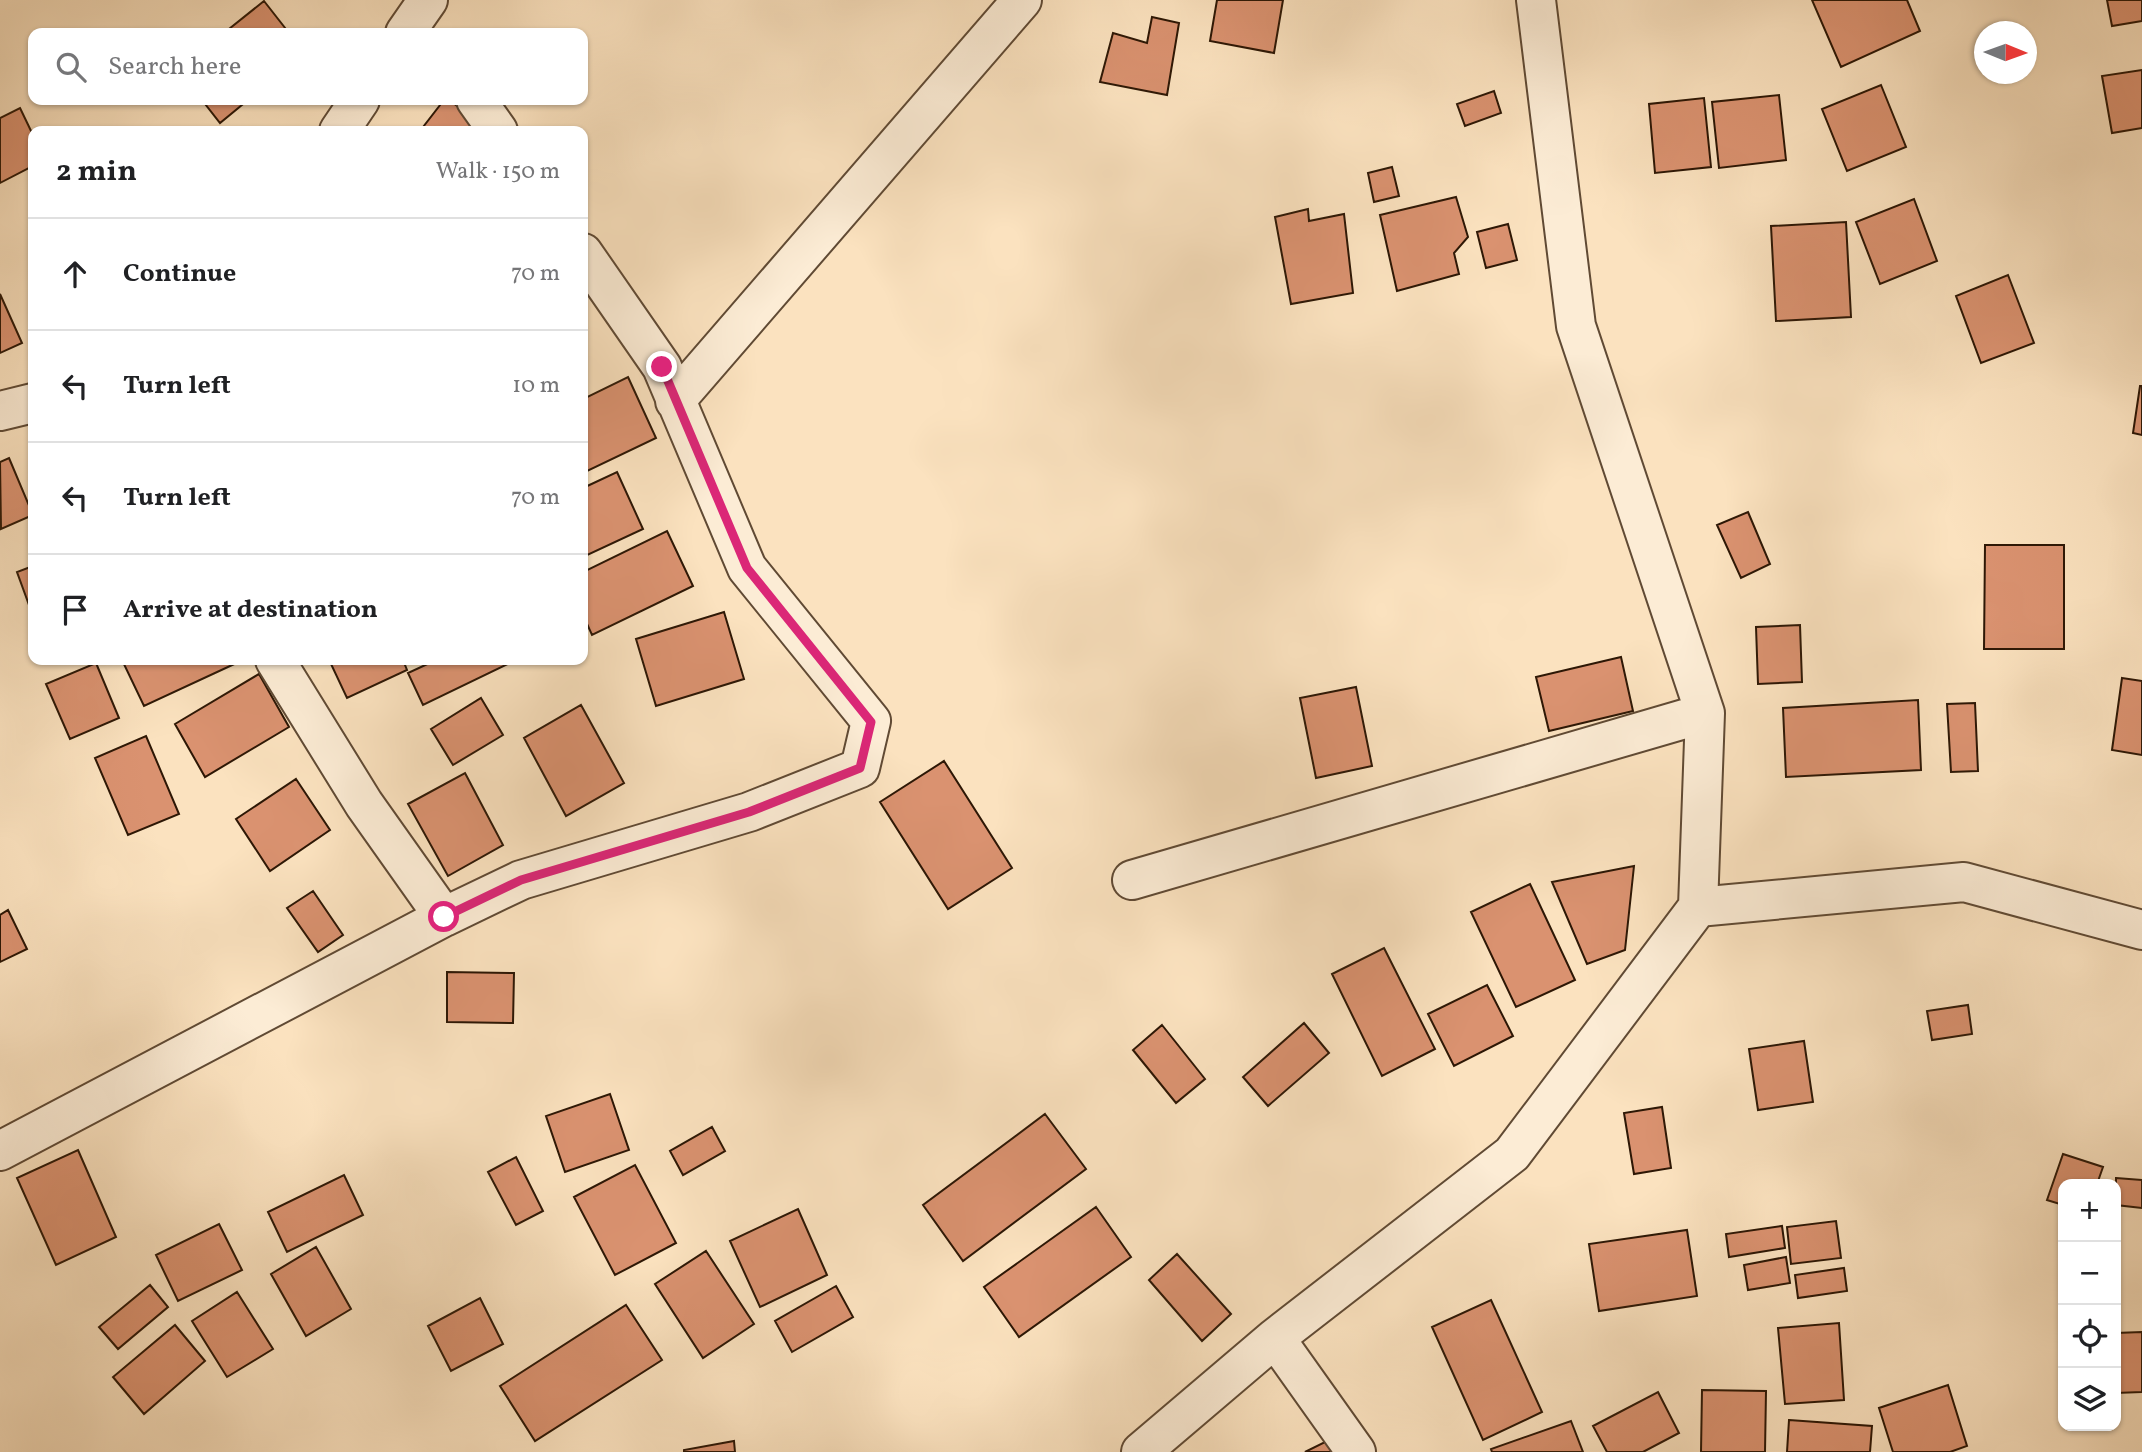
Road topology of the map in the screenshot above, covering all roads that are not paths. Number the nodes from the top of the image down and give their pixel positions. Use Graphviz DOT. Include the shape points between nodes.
graph roads {
  1 [pos="1022,0"];
  2 [pos="1536,0"];
  3 [pos="357,105"];
  4 [pos="480,105"];
  5 [pos="342,126"];
  6 [pos="494,126"];
  7 [pos="588,260"];
  8 [pos="675,401"];
  9 [pos="28,404"];
  10 [pos="0,411"];
  11 [pos="278,665"];
  12 [pos="1705,713"];
  13 [pos="1132,880"];
  14 [pos="1698,907"];
  15 [pos="444,917"];
  16 [pos="2142,930"];
  17 [pos="0,1151"];
  18 [pos="1275,1338"];
  19 [pos="1141,1452"];
  20 [pos="1356,1452"];
  1 -- 8 [label="street"];
  2 -- 12 [label="street" via="1576,326"];
  3 -- 5 [label="street"];
  4 -- 6 [label="street"];
  7 -- 8 [label="street" via="662,367"];
  8 -- 15 [label="street" via="747,568 871,722 860,768 749,812 521,880"];
  9 -- 10 [label="street"];
  11 -- 15 [label="street" via="364,804"];
  12 -- 13 [label="street"];
  12 -- 14 [label="street"];
  14 -- 16 [label="street" via="1965,883"];
  14 -- 18 [label="street" via="1512,1154"];
  15 -- 17 [label="street"];
  18 -- 19 [label="street"];
  18 -- 20 [label="street"];
}
